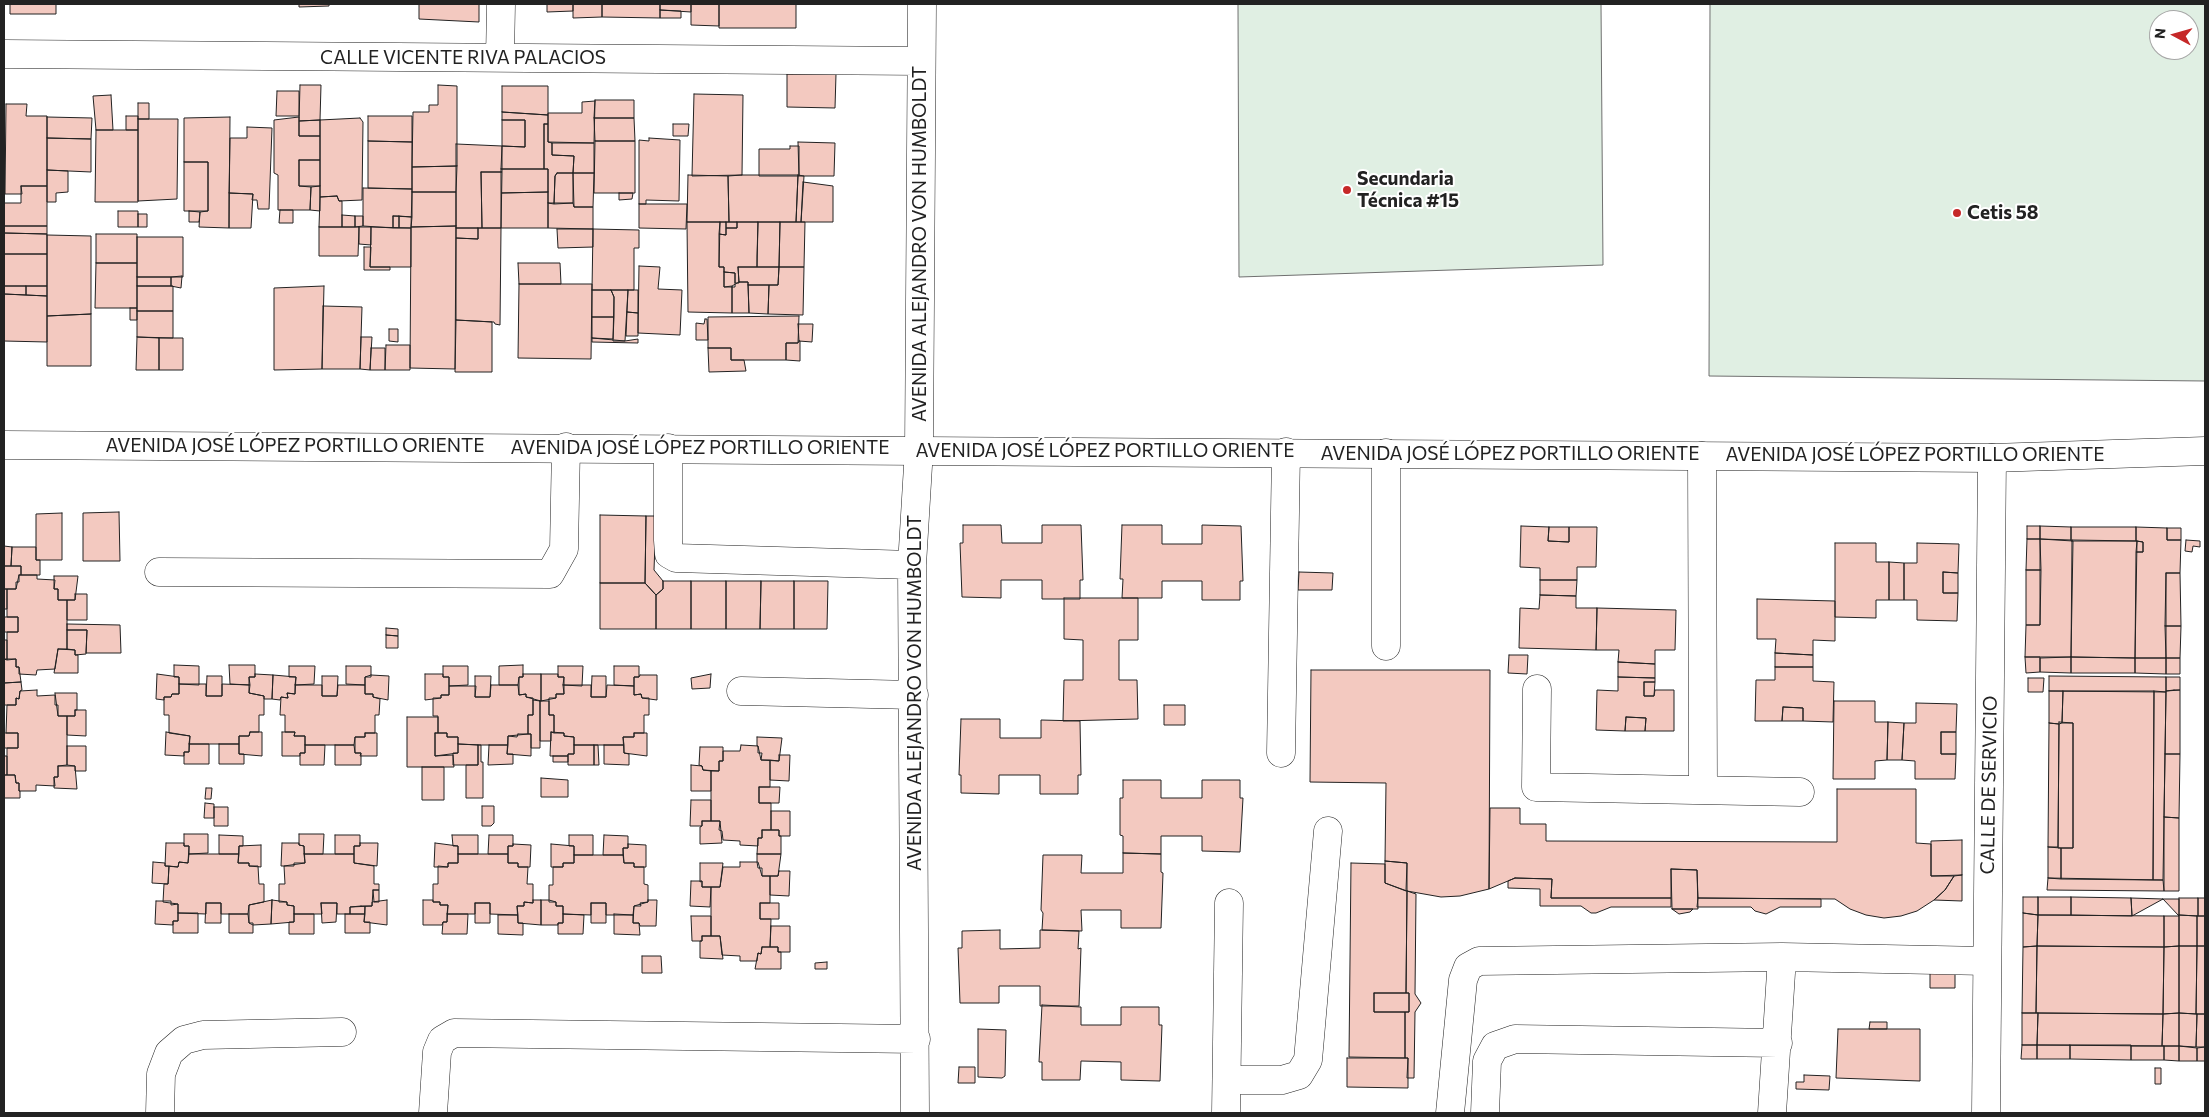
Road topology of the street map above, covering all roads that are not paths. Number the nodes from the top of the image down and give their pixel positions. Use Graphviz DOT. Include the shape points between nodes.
graph roads {
  1 [pos="501,4"];
  2 [pos="922,4"];
  3 [pos="4,54"];
  4 [pos="500,58"];
  5 [pos="921,61"];
  6 [pos="4,445"];
  7 [pos="566,447"];
  8 [pos="668,448"];
  9 [pos="919,449"];
  10 [pos="2205,451"];
  11 [pos="1286,452"];
  12 [pos="1386,453"];
  13 [pos="1702,456"];
  14 [pos="1992,458"];
  15 [pos="912,565"];
  16 [pos="158,572"];
  17 [pos="1386,646"];
  18 [pos="1537,689"];
  19 [pos="741,691"];
  20 [pos="914,695"];
  21 [pos="1281,753"];
  22 [pos="1703,790"];
  23 [pos="1800,792"];
  24 [pos="1328,831"];
  25 [pos="1229,903"];
  26 [pos="1782,957"];
  27 [pos="1987,961"];
  28 [pos="342,1032"];
  29 [pos="916,1039"];
  30 [pos="1778,1043"];
  31 [pos="1227,1080"];
  32 [pos="160,1113"];
  33 [pos="433,1113"];
  34 [pos="915,1113"];
  35 [pos="1226,1113"];
  36 [pos="1450,1113"];
  37 [pos="1485,1113"];
  38 [pos="1772,1113"];
  39 [pos="1986,1113"];
  1 -- 4 [label="street"];
  2 -- 5 [label="street, AVENIDA ALEJANDRO VON HUMBOLDT"];
  3 -- 4 [label="street, CALLE VICENTE RIVA PALACIOS"];
  4 -- 5 [label="street, CALLE VICENTE RIVA PALACIOS"];
  5 -- 9 [label="street, AVENIDA ALEJANDRO VON HUMBOLDT"];
  6 -- 7 [label="street, AVENIDA JOSÉ LÓPEZ PORTILLO ORIENTE"];
  7 -- 8 [label="street, AVENIDA JOSÉ LÓPEZ PORTILLO ORIENTE"];
  7 -- 16 [label="street" via="564,548 550,574"];
  8 -- 9 [label="street, AVENIDA JOSÉ LÓPEZ PORTILLO ORIENTE"];
  8 -- 15 [label="street" via="669,554 676,558"];
  9 -- 11 [label="street, AVENIDA JOSÉ LÓPEZ PORTILLO ORIENTE"];
  9 -- 15 [label="street, AVENIDA ALEJANDRO VON HUMBOLDT"];
  10 -- 14 [label="street, AVENIDA JOSÉ LÓPEZ PORTILLO ORIENTE"];
  11 -- 12 [label="street, AVENIDA JOSÉ LÓPEZ PORTILLO ORIENTE"];
  11 -- 21 [label="street"];
  12 -- 13 [label="street, AVENIDA JOSÉ LÓPEZ PORTILLO ORIENTE"];
  12 -- 17 [label="street"];
  13 -- 14 [label="street, AVENIDA JOSÉ LÓPEZ PORTILLO ORIENTE"];
  13 -- 22 [label="street"];
  14 -- 27 [label="street, CALLE DE SERVICIO"];
  15 -- 20 [label="street, AVENIDA ALEJANDRO VON HUMBOLDT"];
  18 -- 22 [label="street" via="1536,787"];
  19 -- 20 [label="street"];
  20 -- 29 [label="street, AVENIDA ALEJANDRO VON HUMBOLDT"];
  22 -- 23 [label="street"];
  24 -- 31 [label="street" via="1308,1060 1299,1075 1282,1080"];
  25 -- 31 [label="street"];
  26 -- 27 [label="street"];
  26 -- 30 [label="street"];
  26 -- 36 [label="street" via="1479,961 1468,966 1463,980"];
  27 -- 39 [label="street, CALLE DE SERVICIO"];
  28 -- 32 [label="street" via="203,1035 184,1040 169,1053 161,1074"];
  29 -- 33 [label="street" via="454,1033 442,1040 437,1052"];
  29 -- 34 [label="street, AVENIDA ALEJANDRO VON HUMBOLDT"];
  30 -- 37 [label="street" via="1515,1039 1495,1046 1487,1061"];
  30 -- 38 [label="street"];
  31 -- 35 [label="street"];
}
